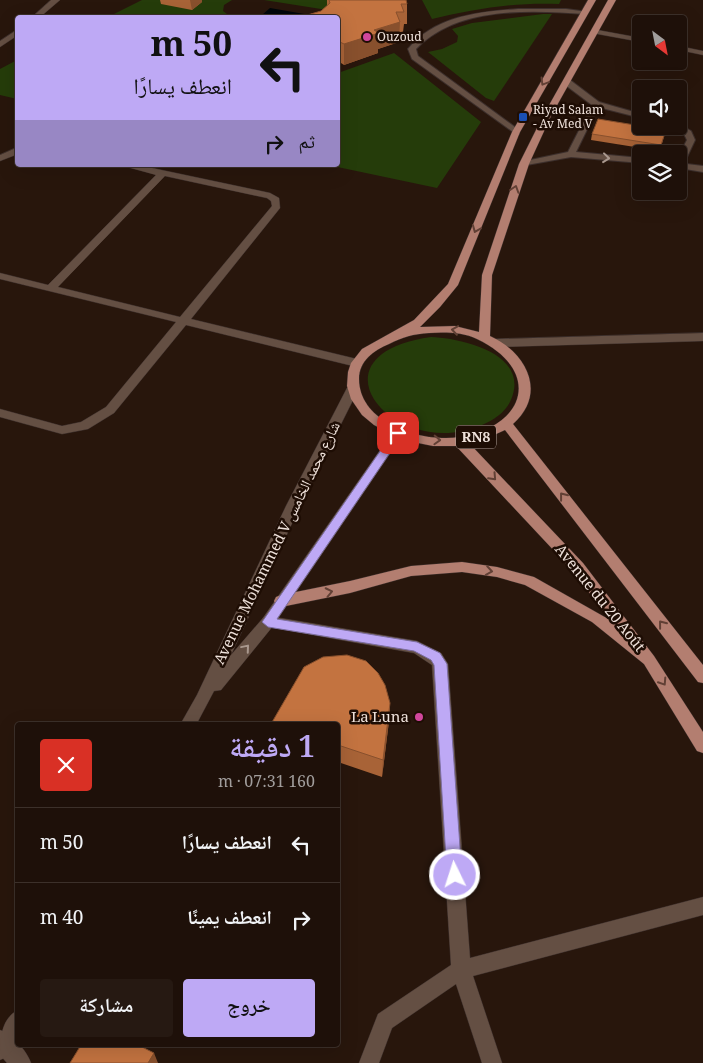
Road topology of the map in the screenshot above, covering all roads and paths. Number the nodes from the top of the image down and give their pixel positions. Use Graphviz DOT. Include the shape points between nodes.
graph roads {
  1 [pos="56,0"];
  2 [pos="592,0"];
  3 [pos="612,0"];
  4 [pos="585,12"];
  5 [pos="38,15"];
  6 [pos="595,31"];
  7 [pos="15,33"];
  8 [pos="632,38"];
  9 [pos="0,45"];
  10 [pos="688,50"];
  11 [pos="703,53"];
  12 [pos="567,82"];
  13 [pos="596,104"];
  14 [pos="632,114"];
  15 [pos="516,132"];
  16 [pos="687,132"];
  17 [pos="687,149"];
  18 [pos="15,151"];
  19 [pos="571,154"];
  20 [pos="0,158"];
  21 [pos="632,160"];
  22 [pos="524,164"];
  23 [pos="134,167"];
  24 [pos="687,167"];
  25 [pos="703,170"];
  26 [pos="163,173"];
  27 [pos="0,276"];
  28 [pos="51,288"];
  29 [pos="182,320"];
  30 [pos="403,332"];
  31 [pos="703,337"];
  32 [pos="484,338"];
  33 [pos="496,343"];
  34 [pos="357,363"];
  35 [pos="353,388"];
  36 [pos="0,413"];
  37 [pos="507,424"];
  38 [pos="398,433"];
  39 [pos="459,441"];
  40 [pos="282,601"];
  41 [pos="268,622"];
  42 [pos="649,660"];
  43 [pos="703,677"];
  44 [pos="203,699"];
  45 [pos="190,722"];
  46 [pos="703,746"];
  47 [pos="703,906"];
  48 [pos="461,970"];
  49 [pos="15,1024"];
  50 [pos="1,1044"];
  51 [pos="22,1063"];
  52 [pos="369,1063"];
  53 [pos="492,1063"];
  1 -- 5 [label="street"];
  2 -- 4 [label="main road, RN8"];
  3 -- 6 [label="main road"];
  4 -- 15 [label="main road, RN8, one-way"];
  4 -- 15 [label="lane" via="531,10 478,16 444,25 425,36 412,49 415,57"];
  6 -- 8 [label="street"];
  6 -- 12 [label="main road"];
  7 -- 9 [label="street"];
  10 -- 11 [label="street"];
  12 -- 13 [label="lane"];
  12 -- 22 [label="main road"];
  13 -- 14 [label="lane"];
  13 -- 19 [label="lane"];
  15 -- 30 [label="main road, RN8, one-way" via="453,286 436,306"];
  16 -- 17 [label="lane" via="691,140"];
  18 -- 20 [label="street"];
  19 -- 21 [label="lane, one-way"];
  19 -- 22 [label="lane"];
  32 -- 22 [label="main road, one-way" via="487,275"];
  23 -- 26 [label="street"];
  24 -- 25 [label="lane"];
  26 -- 28 [label="street"];
  26 -- 29 [label="street" via="270,196 276,200 277,206"];
  27 -- 28 [label="street"];
  28 -- 29 [label="street"];
  29 -- 34 [label="street"];
  29 -- 36 [label="street" via="110,410 84,426 62,430"];
  32 -- 30 [label="main road, RN8, one-way" via="444,329"];
  30 -- 34 [label="main road, RN8" via="368,350"];
  31 -- 33 [label="street"];
  32 -- 33 [label="main road, RN8"];
  33 -- 37 [label="main road, RN8" via="516,361 527,382 524,404"];
  34 -- 35 [label="main road"];
  35 -- 38 [label="main road, RN8" via="360,405 370,416"];
  35 -- 44 [label="street, Avenue Mohammed V شارع محمد الخامس" via="293,506"];
  37 -- 39 [label="main road, RN8" via="493,432"];
  43 -- 37 [label="main road, RN8, one-way"];
  38 -- 39 [label="main road, RN8, one-way" via="427,440"];
  38 -- 40 [label="street, Avenue Mohammed V شارع محمد الخامس"];
  39 -- 42 [label="main road, Avenue du 20 Août / RN8, one-way" via="578,566"];
  40 -- 41 [label="street, Avenue Mohammed V شارع محمد الخامس"];
  40 -- 42 [label="main road, one-way" via="411,571 462,567 497,572 529,581 597,618"];
  44 -- 41 [label="street, Avenue Mohammed V شارع محمد الخامس, one-way"];
  41 -- 48 [label="street" via="417,647 436,656 440,664"];
  42 -- 46 [label="main road, Avenue du 20 Août / RN8, one-way"];
  44 -- 45 [label="street, Avenue Mohammed V شارع محمد الخامس"];
  47 -- 48 [label="street"];
  48 -- 52 [label="street" via="385,1021"];
  48 -- 53 [label="street"];
  49 -- 50 [label="street"];
  50 -- 51 [label="street"];
}
